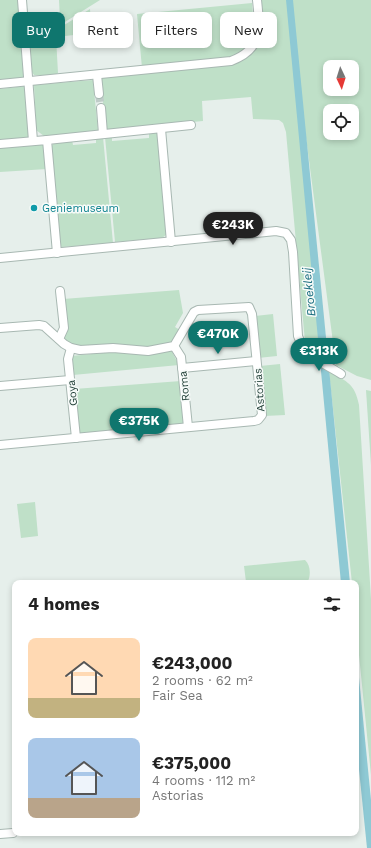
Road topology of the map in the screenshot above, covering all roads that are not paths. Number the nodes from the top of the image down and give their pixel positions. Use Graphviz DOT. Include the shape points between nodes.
graph roads {
  1 [pos="22,0"];
  2 [pos="257,0"];
  3 [pos="98,75"];
  4 [pos="29,81"];
  5 [pos="0,84"];
  6 [pos="100,94"];
  7 [pos="101,108"];
  8 [pos="191,125"];
  9 [pos="161,129"];
  10 [pos="103,134"];
  11 [pos="47,140"];
  12 [pos="33,141"];
  13 [pos="0,144"];
  14 [pos="171,242"];
  15 [pos="57,253"];
  16 [pos="0,258"];
  17 [pos="60,291"];
  18 [pos="0,328"];
  19 [pos="59,339"];
  20 [pos="174,346"];
  21 [pos="71,348"];
  22 [pos="256,361"];
  23 [pos="182,368"];
  24 [pos="341,374"];
  25 [pos="70,380"];
  26 [pos="0,386"];
  27 [pos="188,428"];
  28 [pos="76,438"];
  29 [pos="0,445"];
  30 [pos="12,833"];
  31 [pos="0,834"];
  1 -- 4 [label="street"];
  2 -- 3 [label="street" via="260,32 252,47 241,57 219,63"];
  3 -- 4 [label="street"];
  3 -- 6 [label="street"];
  4 -- 5 [label="street"];
  4 -- 12 [label="street"];
  7 -- 10 [label="street"];
  8 -- 9 [label="street"];
  9 -- 10 [label="street"];
  9 -- 14 [label="street"];
  10 -- 11 [label="street"];
  11 -- 12 [label="street"];
  11 -- 15 [label="street"];
  12 -- 13 [label="street"];
  14 -- 15 [label="street"];
  14 -- 24 [label="street" via="276,231 286,233 294,252 298,336 304,349"];
  15 -- 16 [label="street"];
  17 -- 19 [label="street" via="64,328"];
  18 -- 19 [label="street" via="39,325 44,326"];
  19 -- 21 [label="street"];
  20 -- 21 [label="street" via="148,351"];
  20 -- 22 [label="street, Astorias" via="194,312 248,307 252,314"];
  20 -- 23 [label="street, Roma" via="181,357"];
  21 -- 25 [label="street, Goya" via="68,359"];
  22 -- 23 [label="street"];
  22 -- 27 [label="street, Astorias" via="262,415 258,420"];
  23 -- 27 [label="street, Roma"];
  25 -- 26 [label="street"];
  25 -- 28 [label="street, Goya"];
  27 -- 28 [label="street, Astorias"];
  28 -- 29 [label="street, Astorias"];
  30 -- 31 [label="street"];
}
